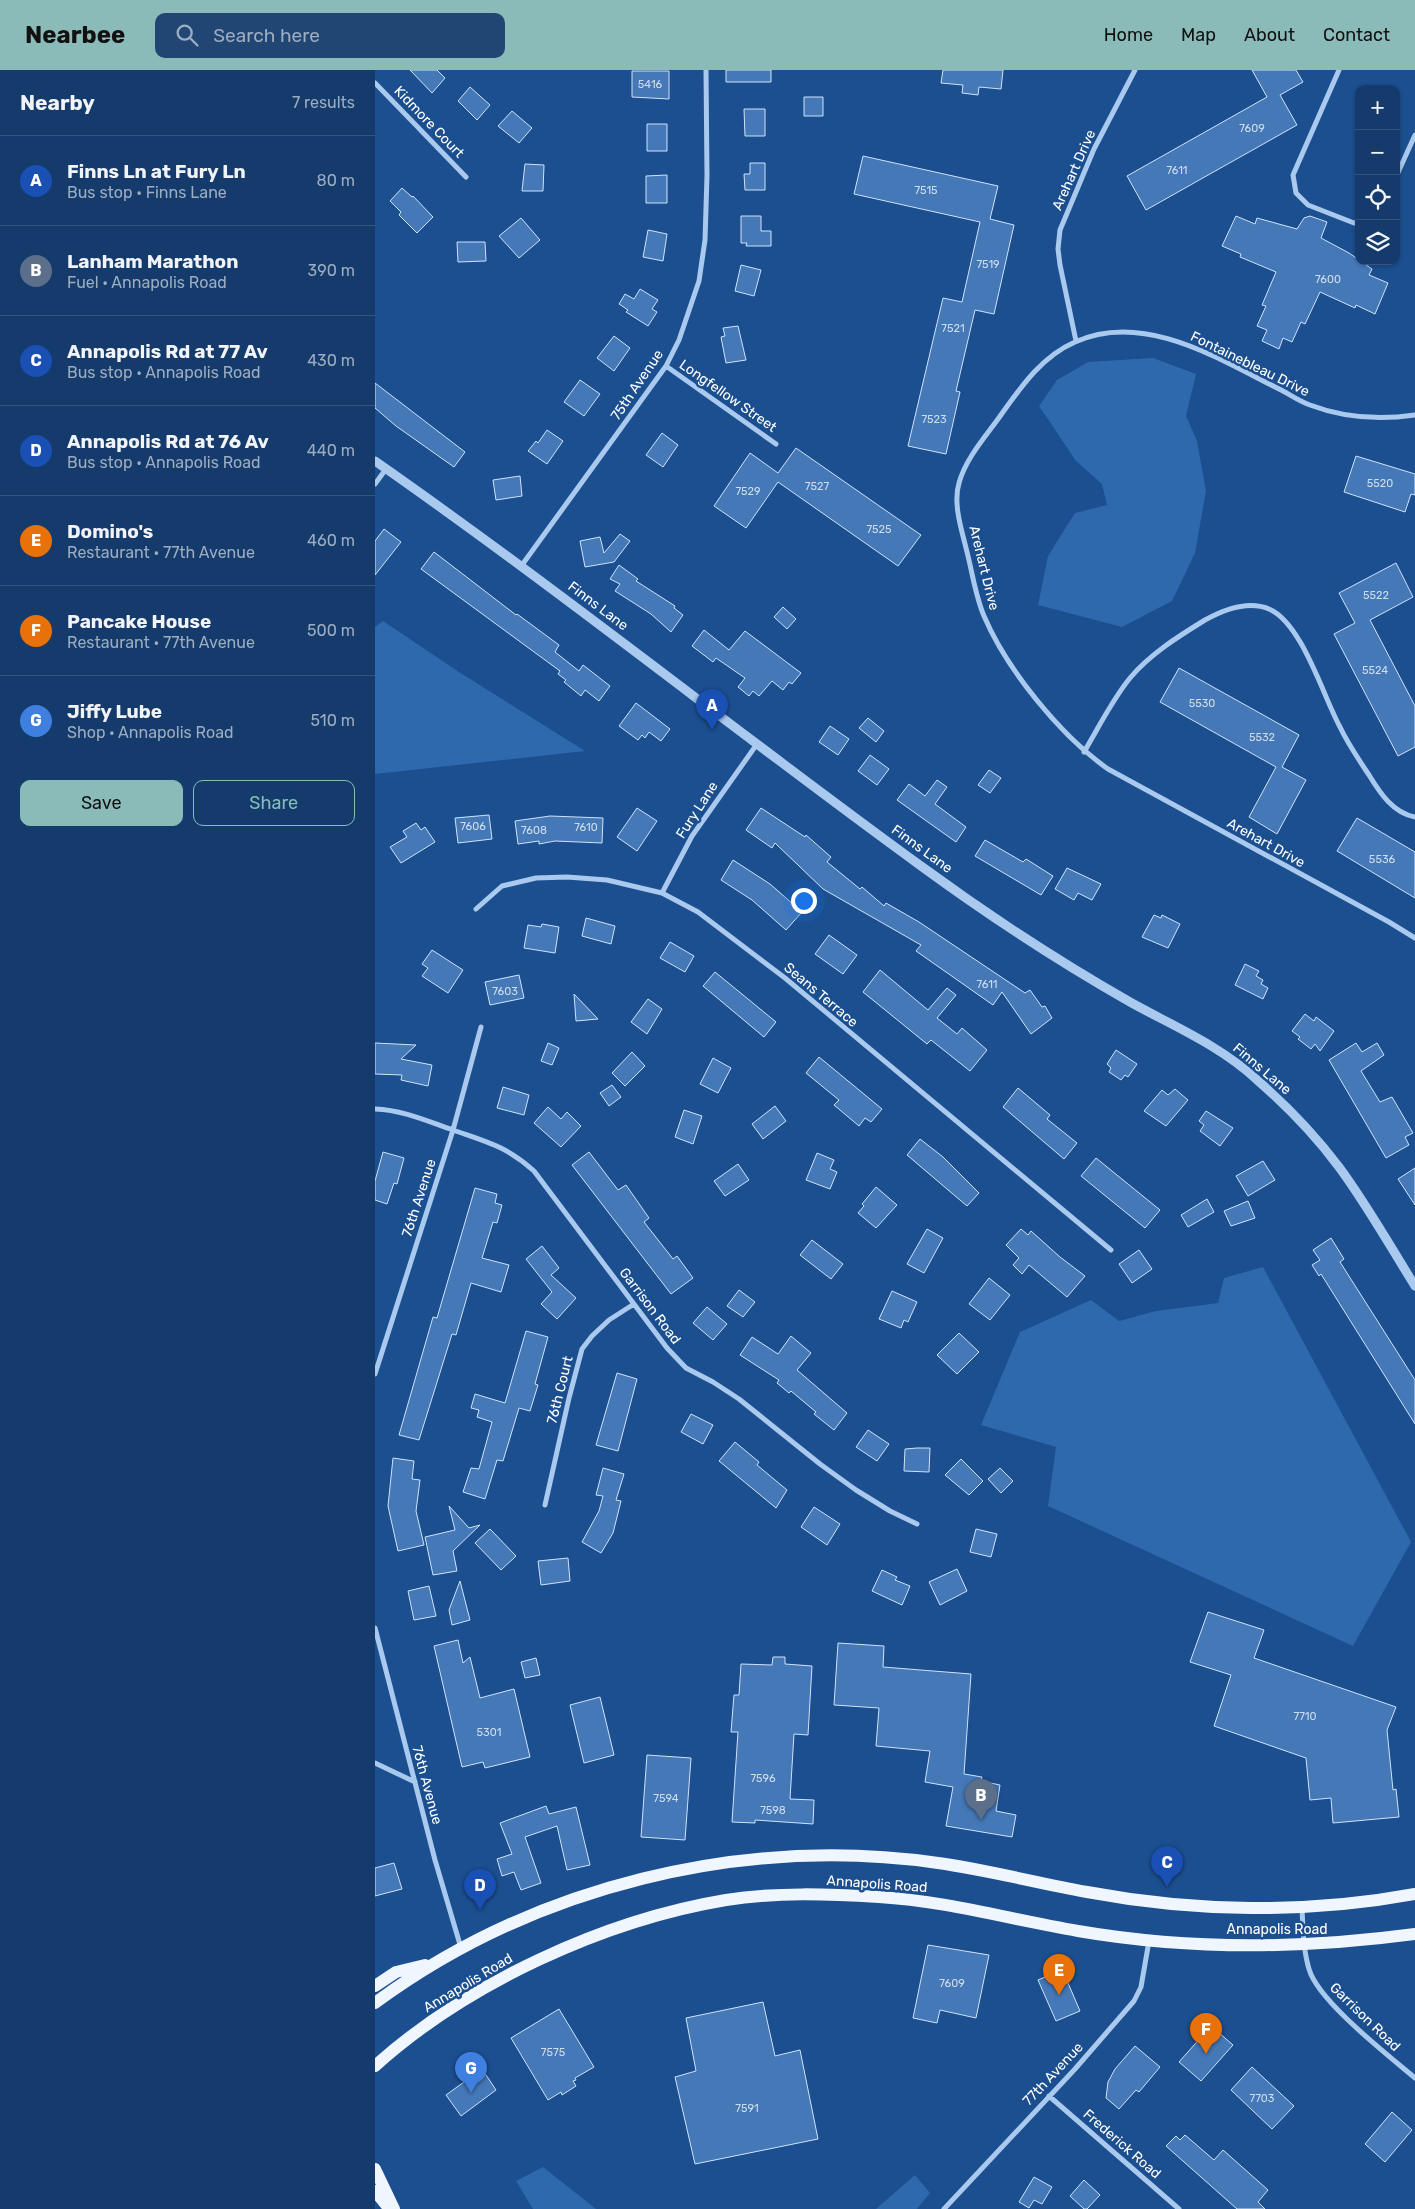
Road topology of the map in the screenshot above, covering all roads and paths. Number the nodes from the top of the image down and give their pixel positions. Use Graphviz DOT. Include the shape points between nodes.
graph roads {
  1 [pos="706,70"];
  2 [pos="1135,70"];
  3 [pos="1339,70"];
  4 [pos="375,83"];
  5 [pos="1415,135"];
  6 [pos="1397,175"];
  7 [pos="466,177"];
  8 [pos="1355,223"];
  9 [pos="1076,341"];
  10 [pos="667,366"];
  11 [pos="1415,415"];
  12 [pos="776,444"];
  13 [pos="375,461"];
  14 [pos="386,469"];
  15 [pos="375,484"];
  16 [pos="522,565"];
  17 [pos="757,744"];
  18 [pos="1085,752"];
  19 [pos="1415,817"];
  20 [pos="662,893"];
  21 [pos="476,909"];
  22 [pos="1415,938"];
  23 [pos="481,1027"];
  24 [pos="375,1109"];
  25 [pos="453,1130"];
  26 [pos="1111,1250"];
  27 [pos="1415,1286"];
  28 [pos="634,1304"];
  29 [pos="377,1360"];
  30 [pos="375,1374"];
  31 [pos="545,1504"];
  32 [pos="917,1524"];
  33 [pos="375,1628"];
  34 [pos="375,1762"];
  35 [pos="415,1782"];
  36 [pos="1415,1894"];
  37 [pos="1302,1907"];
  38 [pos="1415,1934"];
  39 [pos="1150,1939"];
  40 [pos="1304,1945"];
  41 [pos="461,1948"];
  42 [pos="435,1963"];
  43 [pos="375,1986"];
  44 [pos="375,2003"];
  45 [pos="387,2055"];
  46 [pos="375,2066"];
  47 [pos="375,2076"];
  48 [pos="1415,2078"];
  49 [pos="1049,2096"];
  50 [pos="375,2169"];
  51 [pos="375,2191"];
  52 [pos="390,2209"];
  53 [pos="394,2209"];
  54 [pos="944,2209"];
  55 [pos="1179,2209"];
  1 -- 10 [label="street, 75th Avenue" via="705,240 699,281"];
  2 -- 9 [label="street, Arehart Drive" via="1094,149 1060,230 1057,249"];
  3 -- 8 [label="street" via="1293,175 1297,193 1308,205"];
  4 -- 7 [label="street, Kidmore Court"];
  5 -- 6 [label="street"];
  9 -- 11 [label="street, Fontainebleau Drive" via="1091,336 1128,333 1165,338 1309,405 1374,417"];
  9 -- 18 [label="street, Arehart Drive" via="1039,367 1021,387 972,456 959,482 957,496 979,602 989,628 1030,692"];
  10 -- 12 [label="street, Longfellow Street"];
  10 -- 16 [label="street, 75th Avenue"];
  13 -- 14 [label="street, Finns Lane"];
  14 -- 15 [label="street"];
  14 -- 16 [label="street, Finns Lane"];
  16 -- 17 [label="street, Finns Lane"];
  17 -- 20 [label="street, Fury Lane" via="697,828"];
  17 -- 27 [label="street, Finns Lane" via="968,900 1061,962 1202,1040 1254,1076 1307,1128 1339,1166"];
  18 -- 19 [label="street" via="1131,678 1157,652 1216,614 1245,605 1259,606 1278,614 1298,637 1339,726 1378,789 1395,808"];
  18 -- 22 [label="street, Arehart Drive" via="1109,769"];
  20 -- 21 [label="street, Seans Terrace" via="607,880 536,878 502,886"];
  20 -- 26 [label="street, Seans Terrace" via="698,912 785,978"];
  23 -- 25 [label="street, 76th Avenue"];
  24 -- 25 [label="street, Garrison Road" via="404,1113"];
  25 -- 28 [label="street, Garrison Road" via="492,1142 516,1155 535,1171"];
  25 -- 29 [label="street, 76th Avenue"];
  28 -- 31 [label="street, 76th Court" via="609,1320 582,1349"];
  28 -- 32 [label="street, Garrison Road" via="667,1348 687,1368 739,1399 856,1490"];
  29 -- 30 [label="street, 76th Avenue"];
  33 -- 35 [label="street, 76th Avenue"];
  34 -- 35 [label="street"];
  35 -- 41 [label="street, 76th Avenue"];
  36 -- 37 [label="main road, Annapolis Road" via="1340,1906"];
  37 -- 40 [label="street, Garrison Road"];
  37 -- 41 [label="main road, Annapolis Road" via="1252,1908 1155,1902 936,1863 842,1856 780,1857 688,1868 627,1883 544,1912"];
  38 -- 40 [label="main road, Annapolis Road"];
  39 -- 40 [label="main road, Annapolis Road" via="1232,1945"];
  39 -- 45 [label="main road, Annapolis Road" via="1077,1931 940,1904 880,1897 777,1896 729,1900 683,1908 570,1946 507,1976 444,2013"];
  39 -- 49 [label="street, 77th Avenue" via="1141,1986 1134,2001"];
  40 -- 48 [label="street, Garrison Road" via="1317,1987"];
  41 -- 42 [label="main road, Annapolis Road"];
  42 -- 43 [label="main road" via="395,1972"];
  42 -- 44 [label="main road, Annapolis Road"];
  45 -- 46 [label="main road, Annapolis Road"];
  45 -- 47 [label="main road"];
  49 -- 54 [label="street, 77th Avenue"];
  49 -- 55 [label="street, Frederick Road"];
  50 -- 53 [label="main road"];
  51 -- 52 [label="main road"];
}
